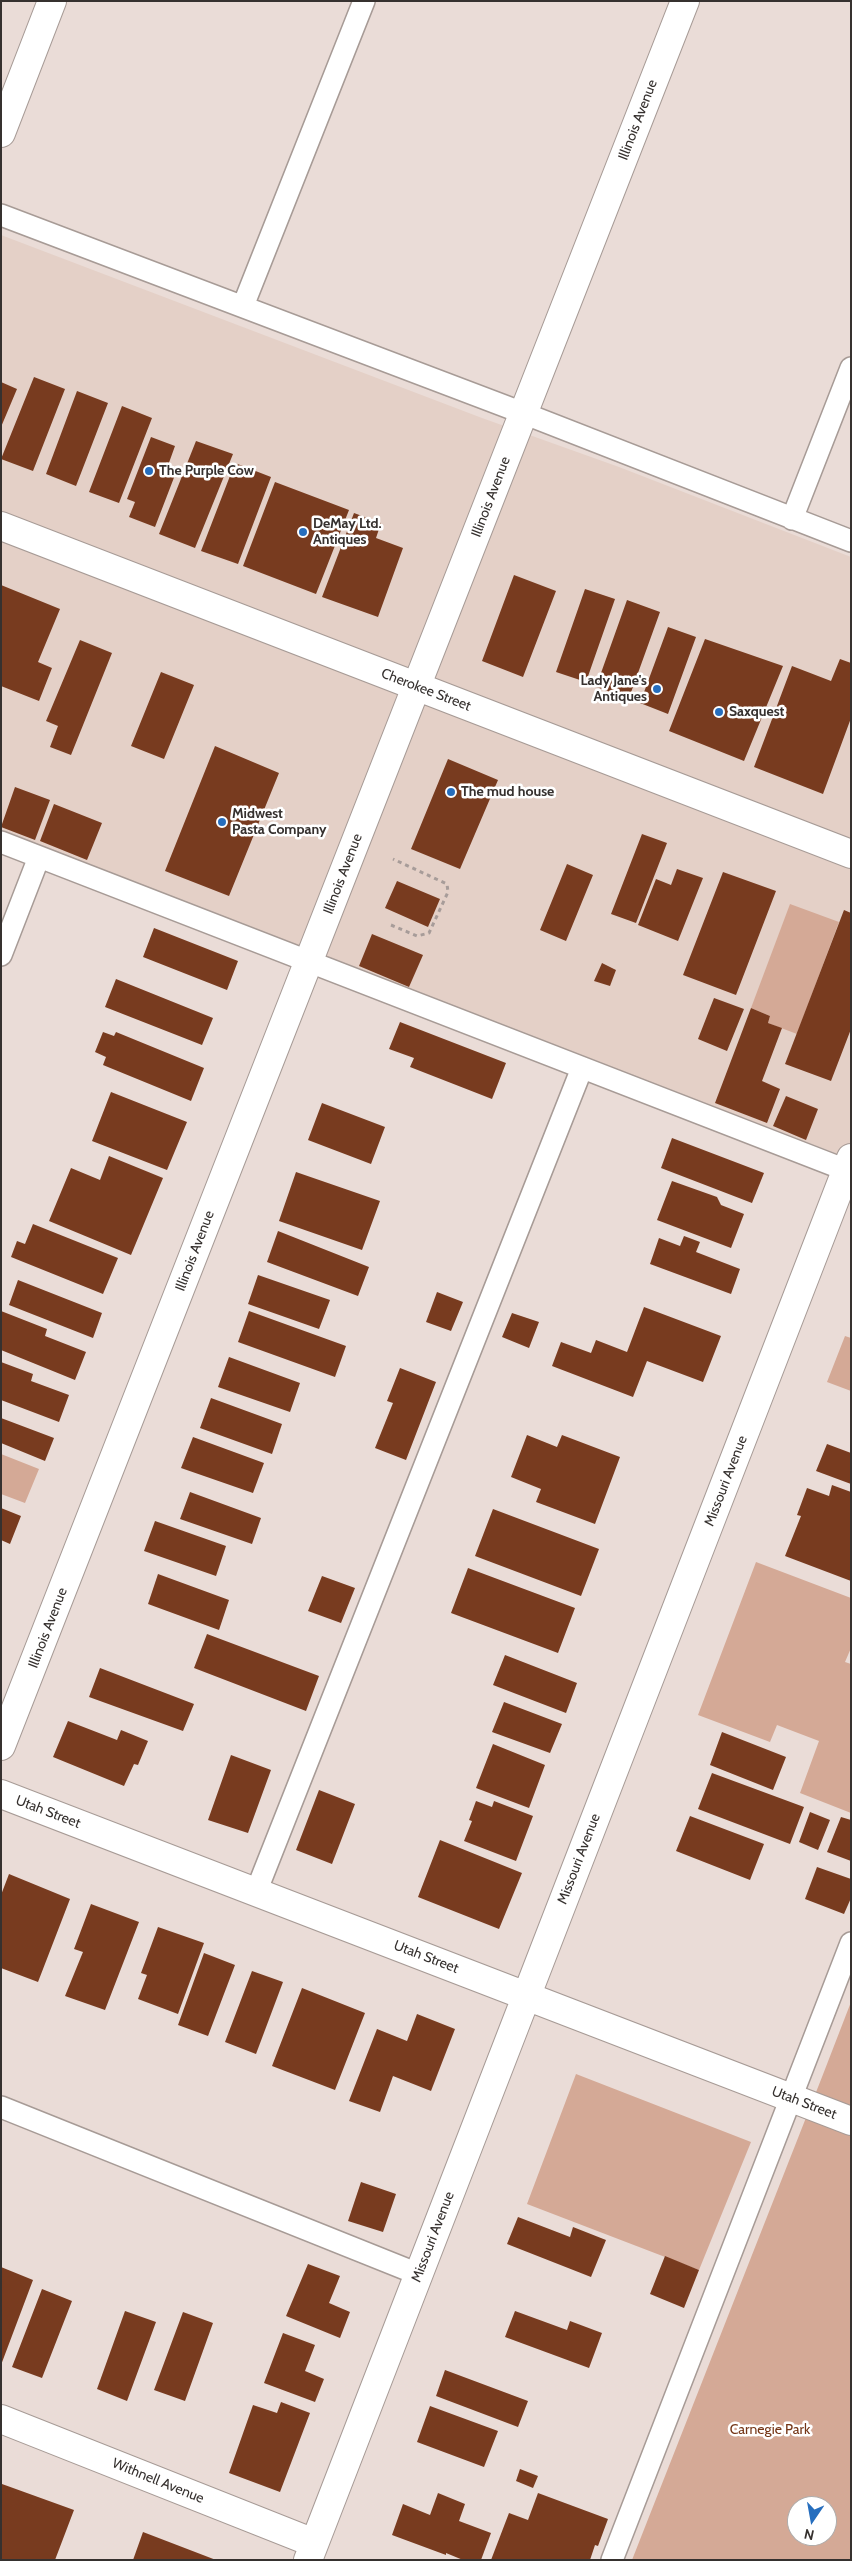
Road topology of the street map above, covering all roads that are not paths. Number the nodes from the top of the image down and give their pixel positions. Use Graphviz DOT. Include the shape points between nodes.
graph roads {
  1 [pos="52,1"];
  2 [pos="364,1"];
  3 [pos="685,1"];
  4 [pos="1,133"];
  5 [pos="1,214"];
  6 [pos="243,306"];
  7 [pos="851,368"];
  8 [pos="523,413"];
  9 [pos="792,519"];
  10 [pos="1,526"];
  11 [pos="851,541"];
  12 [pos="416,687"];
  13 [pos="1,842"];
  14 [pos="851,854"];
  15 [pos="39,856"];
  16 [pos="1,955"];
  17 [pos="309,961"];
  18 [pos="582,1068"];
  19 [pos="849,1167"];
  20 [pos="1,1746"];
  21 [pos="1,1794"];
  22 [pos="256,1892"];
  23 [pos="851,1944"];
  24 [pos="526,1996"];
  25 [pos="792,2098"];
  26 [pos="1,2107"];
  27 [pos="851,2121"];
  28 [pos="418,2274"];
  29 [pos="1,2419"];
  30 [pos="311,2552"];
  31 [pos="612,2560"];
  1 -- 4 [label="street"];
  2 -- 6 [label="lane"];
  3 -- 8 [label="street, Illinois Avenue"];
  5 -- 6 [label="lane"];
  6 -- 8 [label="lane"];
  7 -- 9 [label="lane"];
  8 -- 9 [label="lane"];
  8 -- 12 [label="street, Illinois Avenue"];
  9 -- 11 [label="lane"];
  10 -- 12 [label="street, Cherokee Street"];
  12 -- 14 [label="street, Cherokee Street"];
  12 -- 17 [label="street, Illinois Avenue"];
  13 -- 15 [label="lane"];
  15 -- 16 [label="lane"];
  15 -- 17 [label="lane"];
  17 -- 18 [label="lane"];
  17 -- 20 [label="street, Illinois Avenue"];
  18 -- 19 [label="lane"];
  18 -- 22 [label="lane"];
  19 -- 24 [label="street, Missouri Avenue"];
  21 -- 22 [label="street, Utah Street"];
  22 -- 24 [label="street, Utah Street"];
  23 -- 25 [label="lane"];
  24 -- 25 [label="street, Utah Street"];
  24 -- 28 [label="street, Missouri Avenue"];
  25 -- 27 [label="street, Utah Street"];
  25 -- 31 [label="lane"];
  26 -- 28 [label="lane"];
  28 -- 30 [label="street, Missouri Avenue"];
  29 -- 30 [label="street, Withnell Avenue"];
}
